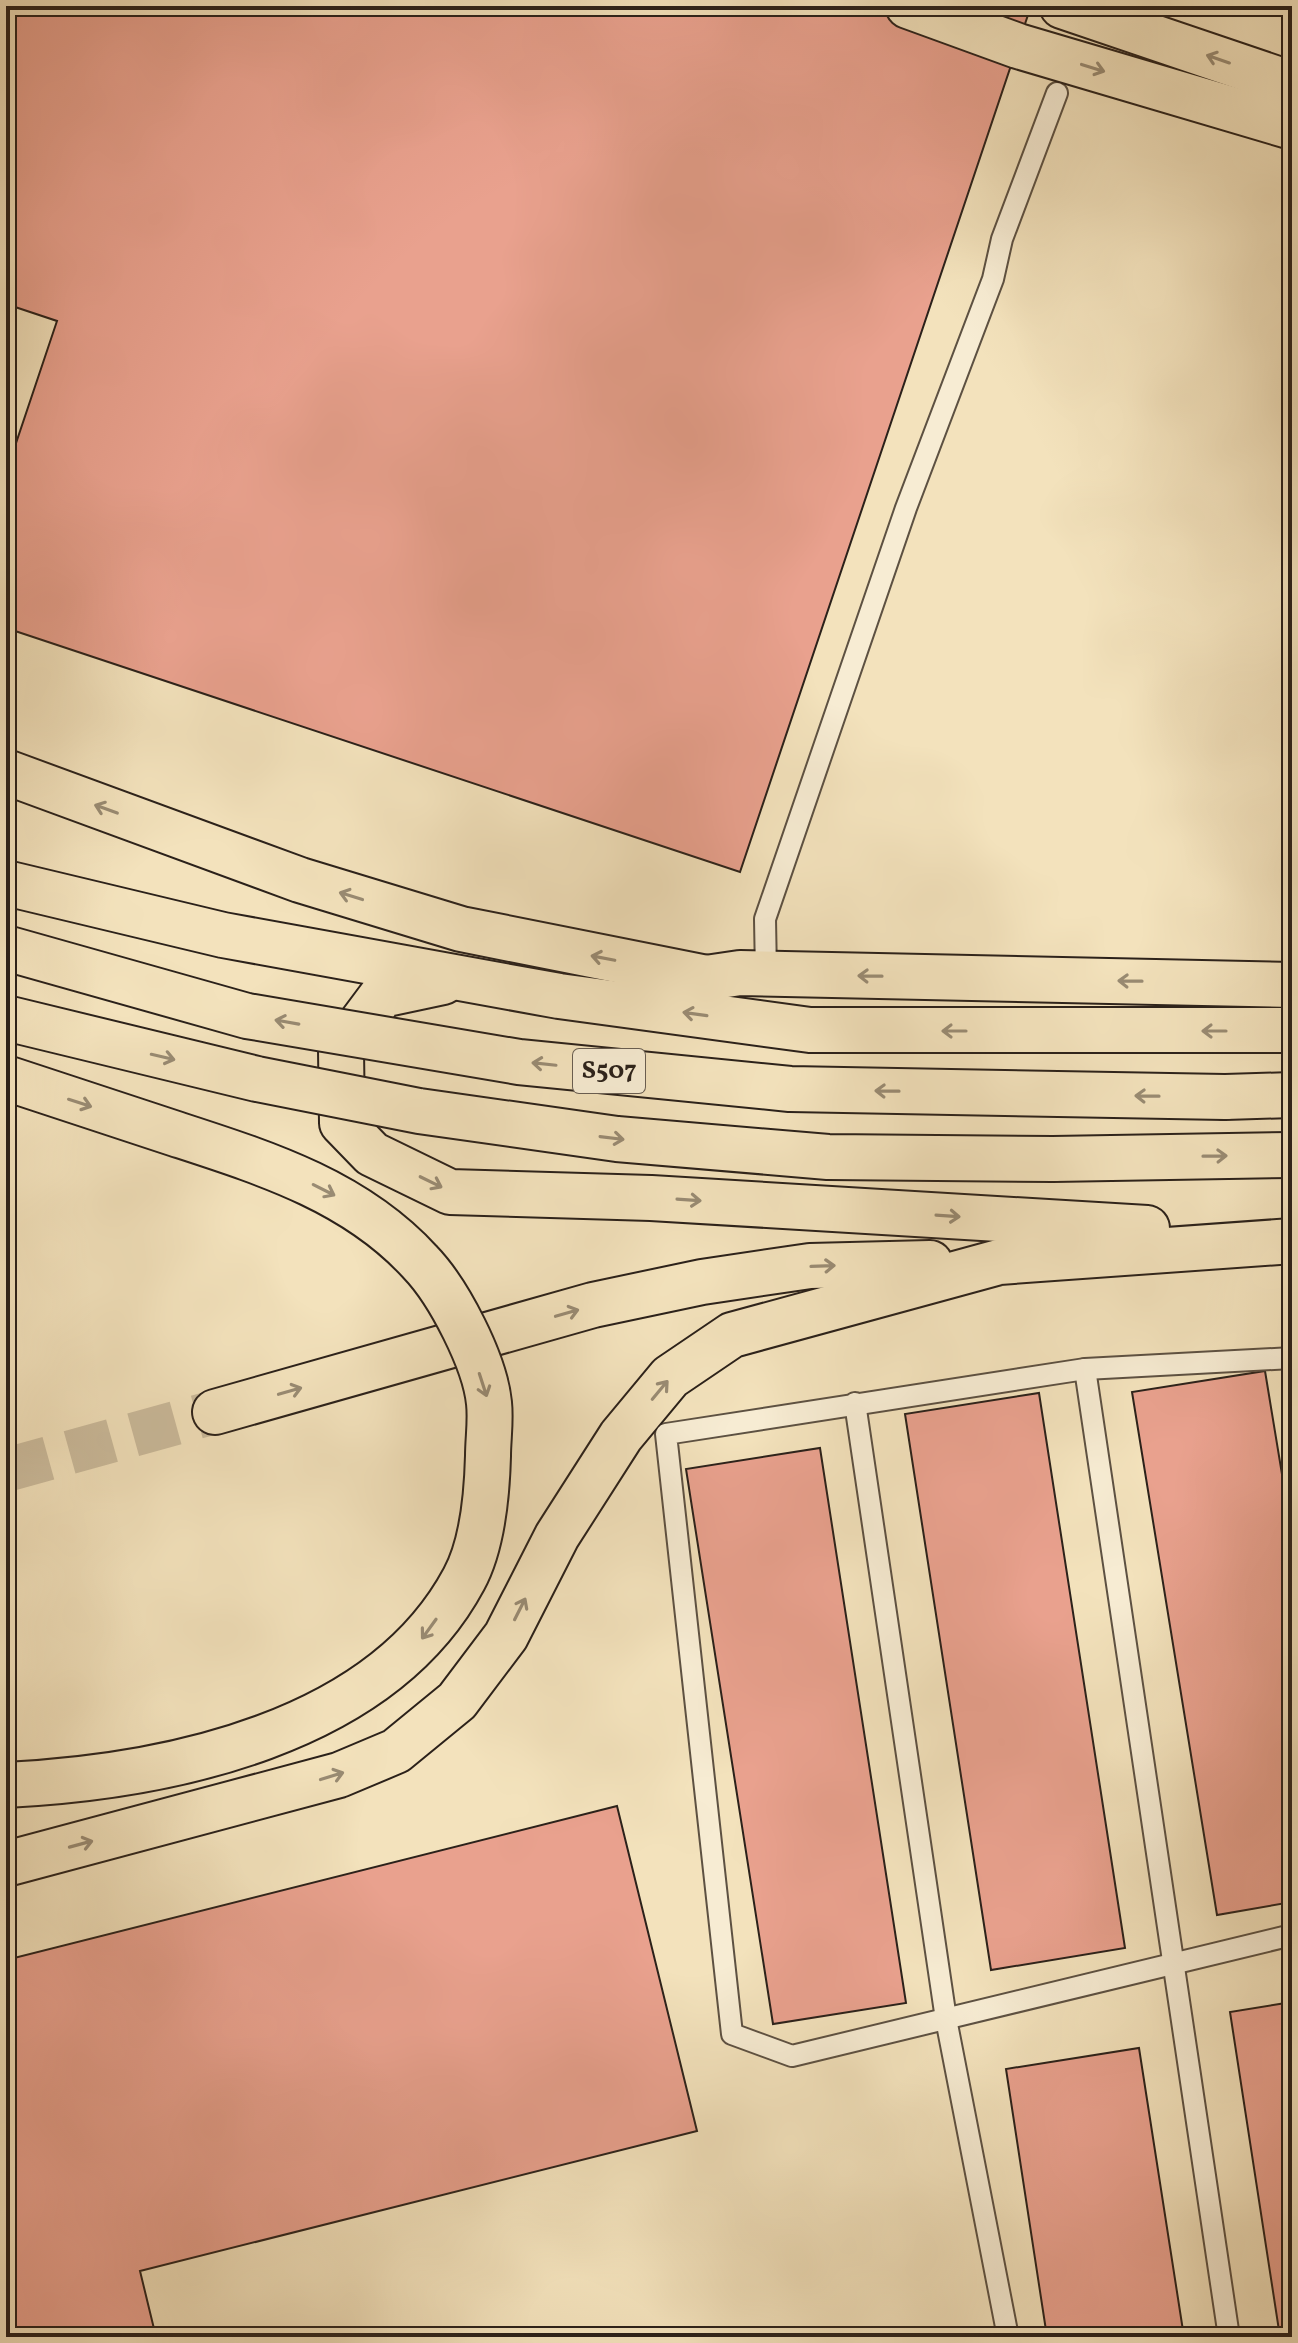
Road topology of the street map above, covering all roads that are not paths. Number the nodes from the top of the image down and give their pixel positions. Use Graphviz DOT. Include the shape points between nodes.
graph roads {
  1 [pos="908,6"];
  2 [pos="1062,6"];
  3 [pos="1292,84"];
  4 [pos="1057,93"];
  5 [pos="1292,127"];
  6 [pos="6,772"];
  7 [pos="6,852"];
  8 [pos="6,883"];
  9 [pos="6,948"];
  10 [pos="405,968"];
  11 [pos="766,974"];
  12 [pos="461,978"];
  13 [pos="707,978"];
  14 [pos="1292,985"];
  15 [pos="576,998"];
  16 [pos="6,1018"];
  17 [pos="1292,1030"];
  18 [pos="6,1078"];
  19 [pos="1292,1095"];
  20 [pos="1292,1155"];
  21 [pos="1292,1239"];
  22 [pos="999,1262"];
  23 [pos="1292,1358"];
  24 [pos="1085,1369"];
  25 [pos="855,1403"];
  26 [pos="215,1412"];
  27 [pos="6,1785"];
  28 [pos="6,1864"];
  29 [pos="1292,1935"];
  30 [pos="1173,1964"];
  31 [pos="946,2019"];
  32 [pos="1008,2337"];
  33 [pos="1229,2337"];
  1 -- 5 [label="highway, one-way" via="1018,46"];
  3 -- 2 [label="highway, one-way"];
  4 -- 11 [label="lane" via="906,508 765,919"];
  13 -- 6 [label="highway, one-way" via="461,929 300,880"];
  7 -- 10 [label="highway"];
  8 -- 10 [label="highway" via="223,935"];
  19 -- 9 [label="highway, S507, one-way, bridge" via="790,1089 519,1062 247,1016"];
  10 -- 12 [label="highway"];
  11 -- 13 [label="highway"];
  14 -- 11 [label="highway, one-way"];
  12 -- 15 [label="highway"];
  12 -- 21 [label="highway, one-way" via="382,995 341,1050 342,1123 372,1154 450,1192 651,1198"];
  13 -- 15 [label="highway"];
  17 -- 15 [label="highway, one-way" via="810,1030"];
  16 -- 20 [label="highway, S507, one-way, bridge" via="272,1082 419,1111 617,1139 828,1157"];
  18 -- 27 [label="highway, one-way, bridge" via="285,1170 354,1205 421,1262 463,1323 489,1401 487,1499 465,1578 411,1653 350,1697 266,1737 146,1770"];
  21 -- 22 [label="highway"];
  26 -- 22 [label="highway, one-way" via="593,1305 702,1282 810,1266"];
  28 -- 22 [label="highway, one-way" via="339,1775 396,1751 457,1701 506,1636 557,1536 621,1436 670,1377 732,1335"];
  23 -- 24 [label="lane"];
  24 -- 25 [label="lane"];
  24 -- 30 [label="lane"];
  25 -- 31 [label="lane"];
  25 -- 31 [label="lane" via="666,1434 732,2034 792,2056"];
  29 -- 30 [label="lane"];
  30 -- 31 [label="lane"];
  30 -- 33 [label="lane"];
  31 -- 32 [label="lane"];
}
